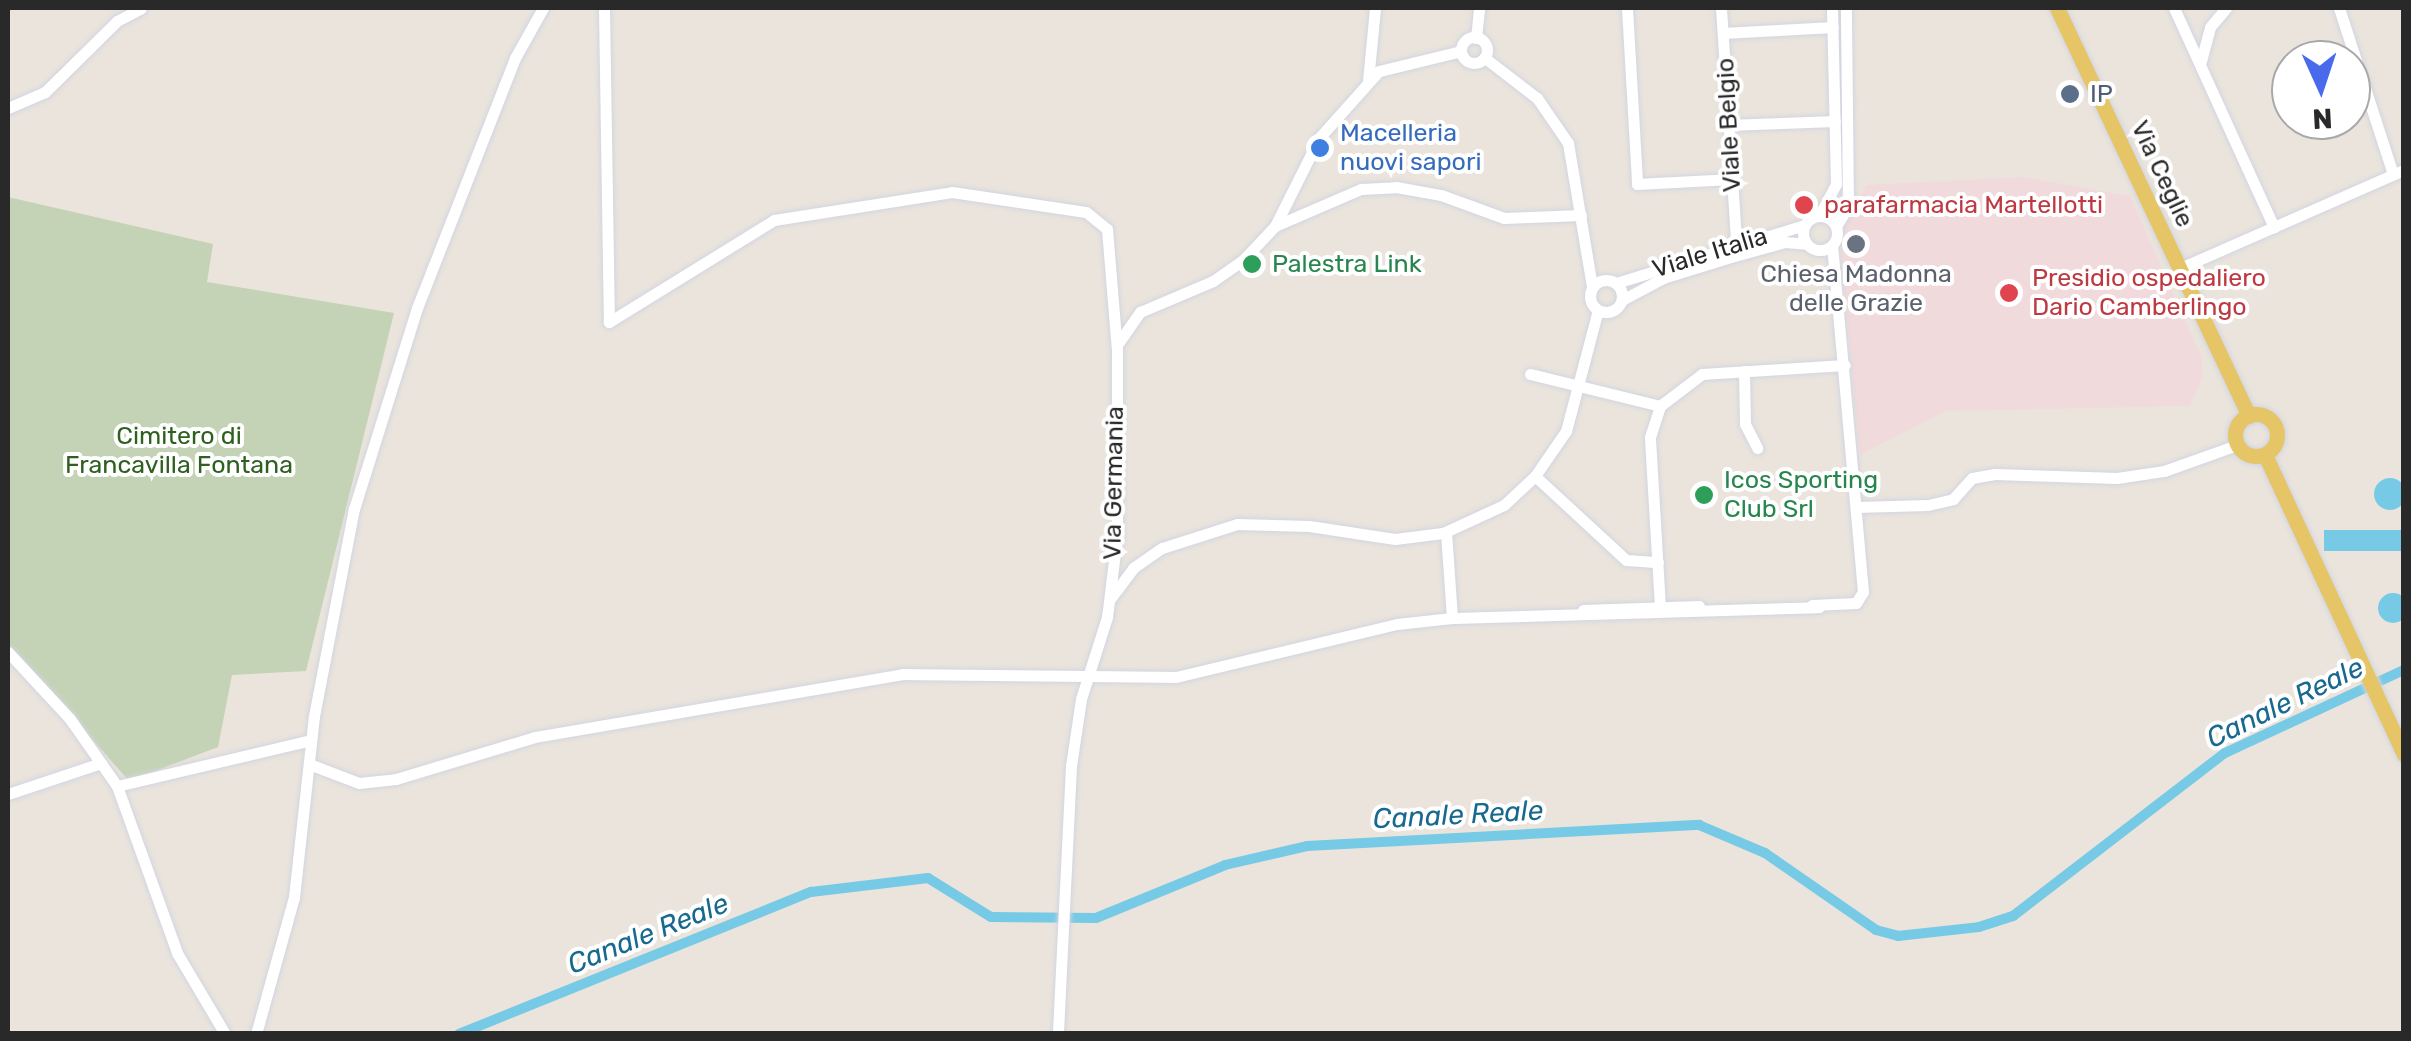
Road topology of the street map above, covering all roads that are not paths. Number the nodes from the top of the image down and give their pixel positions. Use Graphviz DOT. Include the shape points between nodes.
graph roads {
  1 [pos="141,8"];
  2 [pos="543,8"];
  3 [pos="604,8"];
  4 [pos="1374,8"];
  5 [pos="1479,8"];
  6 [pos="1627,8"];
  7 [pos="1721,8"];
  8 [pos="1832,8"];
  9 [pos="1846,8"];
  10 [pos="2057,8"];
  11 [pos="2174,8"];
  12 [pos="2226,8"];
  13 [pos="2339,8"];
  14 [pos="1833,27"];
  15 [pos="1723,32"];
  16 [pos="1476,38"];
  17 [pos="1460,51"];
  18 [pos="1484,58"];
  19 [pos="2201,66"];
  20 [pos="1368,81"];
  21 [pos="8,108"];
  22 [pos="1835,121"];
  23 [pos="1728,125"];
  24 [pos="2398,172"];
  25 [pos="1732,179"];
  26 [pos="1581,215"];
  27 [pos="1819,216"];
  28 [pos="1805,225"];
  29 [pos="1274,226"];
  30 [pos="1836,226"];
  31 [pos="2274,227"];
  32 [pos="1736,244"];
  33 [pos="1806,244"];
  34 [pos="1832,246"];
  35 [pos="2178,268"];
  36 [pos="1616,283"];
  37 [pos="1592,287"];
  38 [pos="1622,300"];
  39 [pos="1598,310"];
  40 [pos="1116,350"];
  41 [pos="1845,365"];
  42 [pos="1744,371"];
  43 [pos="1530,374"];
  44 [pos="1582,387"];
  45 [pos="1660,406"];
  46 [pos="2248,416"];
  47 [pos="2238,445"];
  48 [pos="1758,448"];
  49 [pos="2265,455"];
  50 [pos="1535,476"];
  51 [pos="1856,507"];
  52 [pos="1446,532"];
  53 [pos="1658,562"];
  54 [pos="1109,600"];
  55 [pos="1819,606"];
  56 [pos="1660,607"];
  57 [pos="1452,618"];
  58 [pos="1480,618"];
  59 [pos="8,652"];
  60 [pos="1088,673"];
  61 [pos="311,740"];
  62 [pos="2404,754"];
  63 [pos="102,763"];
  64 [pos="308,764"];
  65 [pos="117,786"];
  66 [pos="8,794"];
  67 [pos="225,1034"];
  68 [pos="256,1034"];
  69 [pos="1058,1034"];
  1 -- 21 [label="street" via="118,21 45,92"];
  2 -- 61 [label="street" via="490,121 382,410 332,604"];
  3 -- 40 [label="street, Via Germania" via="609,322 774,220 967,193 1098,216 1107,229"];
  4 -- 20 [label="street"];
  5 -- 16 [label="street"];
  6 -- 25 [label="street" via="1636,184"];
  7 -- 15 [label="street, Viale Belgio"];
  8 -- 14 [label="street"];
  9 -- 30 [label="street" via="1848,207"];
  10 -- 35 [label="main road, Via Ceglie"];
  11 -- 19 [label="street"];
  12 -- 19 [label="street" via="2201,46"];
  13 -- 24 [label="street"];
  14 -- 15 [label="street"];
  14 -- 22 [label="street"];
  15 -- 23 [label="street, Viale Belgio"];
  16 -- 17 [label="street"];
  16 -- 18 [label="street" via="1486,43"];
  17 -- 18 [label="street" via="1468,62"];
  17 -- 20 [label="street" via="1410,59"];
  18 -- 26 [label="street" via="1556,119 1576,168"];
  19 -- 31 [label="street"];
  20 -- 29 [label="street" via="1319,138"];
  22 -- 23 [label="street"];
  22 -- 27 [label="street" via="1836,184"];
  23 -- 25 [label="street, Viale Belgio"];
  24 -- 31 [label="street"];
  25 -- 32 [label="street, Viale Belgio"];
  26 -- 29 [label="street" via="1504,218 1441,194 1361,189"];
  26 -- 37 [label="street"];
  27 -- 28 [label="street"];
  27 -- 30 [label="street"];
  28 -- 32 [label="street, Viale Italia"];
  28 -- 33 [label="street"];
  29 -- 40 [label="street" via="1213,281 1140,312 1123,329"];
  30 -- 34 [label="street"];
  31 -- 35 [label="street"];
  32 -- 36 [label="street, Viale Italia"];
  33 -- 34 [label="street"];
  33 -- 38 [label="street, Viale Italia" via="1785,242 1731,257 1664,278"];
  34 -- 41 [label="street"];
  35 -- 46 [label="main road, Via Ceglie"];
  36 -- 37 [label="street" via="1605,279"];
  36 -- 38 [label="street"];
  37 -- 39 [label="street"];
  38 -- 39 [label="street" via="1610,312"];
  39 -- 44 [label="street"];
  40 -- 54 [label="street, Via Germania" via="1118,518"];
  41 -- 42 [label="street"];
  41 -- 51 [label="street"];
  42 -- 45 [label="street" via="1702,374"];
  42 -- 48 [label="street" via="1745,424"];
  43 -- 44 [label="street"];
  44 -- 45 [label="street"];
  44 -- 50 [label="street" via="1566,431"];
  45 -- 53 [label="street" via="1650,436"];
  46 -- 47 [label="main road" via="2236,431"];
  46 -- 49 [label="main road, Via Ceglie" via="2274,424 2275,445"];
  47 -- 49 [label="main road" via="2249,455"];
  47 -- 51 [label="street" via="2164,471 2117,478 1995,474 1972,478 1953,498 1928,506"];
  49 -- 62 [label="main road, Via Ceglie"];
  50 -- 52 [label="street" via="1504,505"];
  50 -- 53 [label="street" via="1626,560"];
  51 -- 55 [label="street" via="1864,592 1856,603"];
  52 -- 54 [label="street" via="1396,540 1309,526 1237,524 1162,548 1133,568"];
  52 -- 57 [label="street"];
  53 -- 56 [label="street"];
  54 -- 60 [label="street, Via Germania"];
  55 -- 56 [label="street"];
  55 -- 58 [label="street"];
  56 -- 58 [label="street"];
  57 -- 58 [label="street"];
  57 -- 60 [label="street" via="1398,624 1210,672 1132,678"];
  59 -- 63 [label="street"];
  60 -- 64 [label="street" via="1072,680 902,674 536,738 396,780 358,783"];
  60 -- 69 [label="street, Via Germania" via="1070,766"];
  61 -- 64 [label="street"];
  61 -- 65 [label="street"];
  63 -- 65 [label="street"];
  63 -- 66 [label="street"];
  64 -- 68 [label="street" via="290,916"];
  65 -- 67 [label="street" via="176,953"];
}
